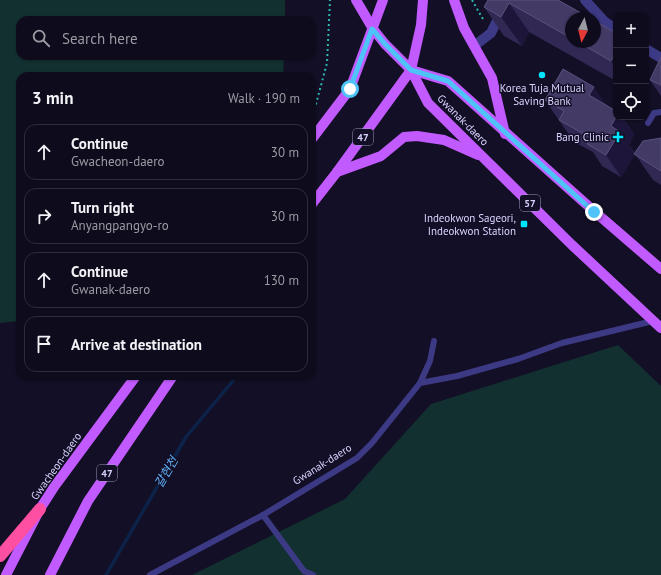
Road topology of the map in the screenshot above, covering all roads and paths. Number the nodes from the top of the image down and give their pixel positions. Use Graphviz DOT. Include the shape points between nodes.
graph roads {
  1 [pos="330,0"];
  2 [pos="356,0"];
  3 [pos="384,0"];
  4 [pos="423,0"];
  5 [pos="454,0"];
  6 [pos="472,0"];
  7 [pos="507,0"];
  8 [pos="585,0"];
  9 [pos="613,27"];
  10 [pos="372,29"];
  11 [pos="491,33"];
  12 [pos="474,46"];
  13 [pos="649,50"];
  14 [pos="661,58"];
  15 [pos="411,70"];
  16 [pos="316,104"];
  17 [pos="661,112"];
  18 [pos="648,124"];
  19 [pos="316,134"];
  20 [pos="505,134"];
  21 [pos="483,158"];
  22 [pos="337,172"];
  23 [pos="316,199"];
  24 [pos="661,269"];
  25 [pos="653,321"];
  26 [pos="661,328"];
  27 [pos="434,341"];
  28 [pos="133,380"];
  29 [pos="170,380"];
  30 [pos="420,383"];
  31 [pos="40,509"];
  32 [pos="263,515"];
  33 [pos="0,556"];
  34 [pos="6,575"];
  35 [pos="50,575"];
  36 [pos="150,575"];
  37 [pos="313,575"];
  1 -- 16 [label="path" via="327,63"];
  2 -- 10 [label="main road, 57"];
  3 -- 10 [label="main road"];
  4 -- 15 [label="main road, 47" via="421,25"];
  5 -- 12 [label="main road"];
  6 -- 11 [label="path"];
  7 -- 11 [label="street"];
  8 -- 9 [label="street"];
  10 -- 15 [label="main road, 57"];
  10 -- 19 [label="main road" via="350,89"];
  11 -- 12 [label="street"];
  12 -- 20 [label="main road" via="492,78"];
  13 -- 14 [label="street"];
  15 -- 20 [label="main road, Gwanak-daero / 57" via="448,81"];
  15 -- 21 [label="main road, Gwanak-daero / 57" via="428,103"];
  15 -- 22 [label="main road, 47"];
  17 -- 18 [label="lane" via="654,112"];
  20 -- 24 [label="main road, Gwanak-daero / 57"];
  21 -- 22 [label="main road" via="444,140 404,137 381,156"];
  21 -- 25 [label="main road, Gwanak-daero / 57"];
  22 -- 23 [label="main road, 47"];
  25 -- 26 [label="main road, Gwanak-daero / 57"];
  25 -- 30 [label="lane" via="562,343 518,359 457,376"];
  27 -- 30 [label="lane, Gwanak-daero" via="430,362"];
  28 -- 31 [label="main road, Gwacheon-daero"];
  29 -- 35 [label="main road, 47" via="88,502"];
  30 -- 32 [label="lane, Gwanak-daero" via="357,458"];
  31 -- 33 [label="highway"];
  31 -- 34 [label="main road, Gwacheon-daero"];
  32 -- 36 [label="lane, Gwanak-daero"];
  32 -- 37 [label="lane" via="304,571"];
}
